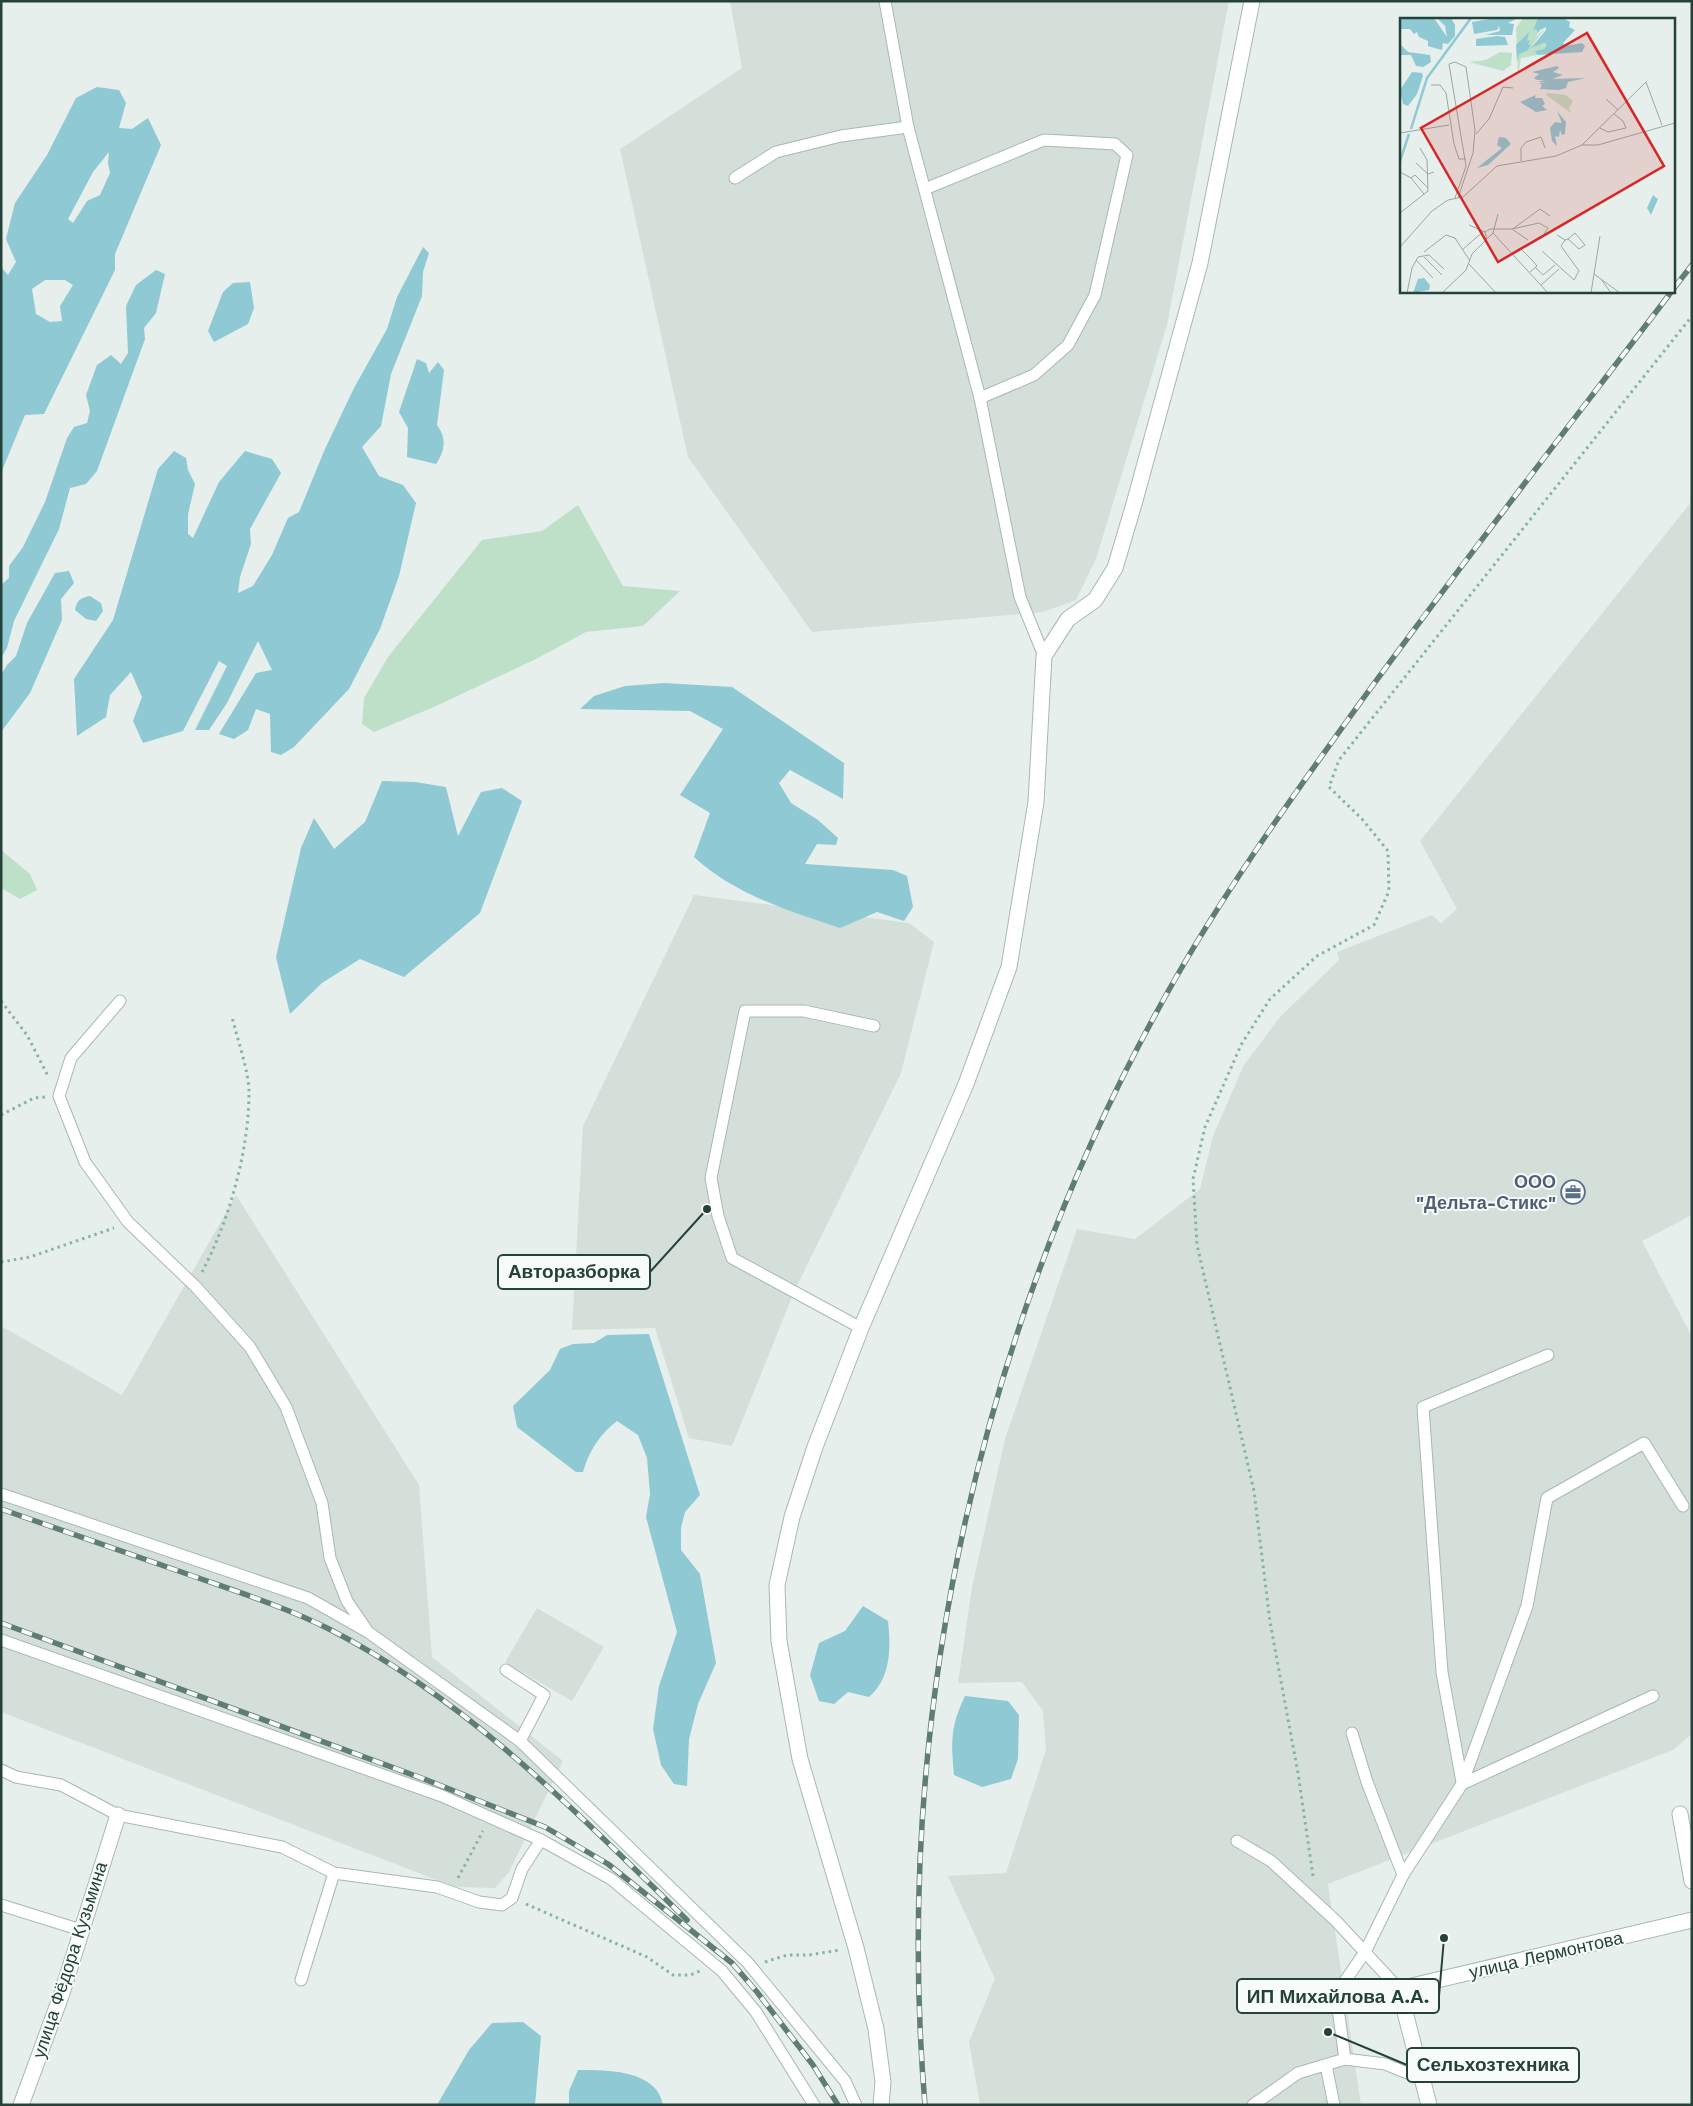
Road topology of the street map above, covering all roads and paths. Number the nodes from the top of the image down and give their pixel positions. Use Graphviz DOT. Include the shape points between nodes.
graph roads {
  1 [pos="885,1"];
  2 [pos="1252,1"];
  3 [pos="908,127"];
  4 [pos="735,178"];
  5 [pos="926,189"];
  6 [pos="1692,316"];
  7 [pos="980,398"];
  8 [pos="1044,656"];
  9 [pos="1,1001"];
  10 [pos="120,1001"];
  11 [pos="232,1017"];
  12 [pos="874,1026"];
  13 [pos="59,1096"];
  14 [pos="1,1115"];
  15 [pos="128,1222"];
  16 [pos="1,1262"];
  17 [pos="195,1286"];
  18 [pos="861,1328"];
  19 [pos="1548,1355"];
  20 [pos="1,1494"];
  21 [pos="1683,1506"];
  22 [pos="368,1632"];
  23 [pos="1,1640"];
  24 [pos="506,1670"];
  25 [pos="1653,1696"];
  26 [pos="1352,1733"];
  27 [pos="520,1741"];
  28 [pos="1,1770"];
  29 [pos="1462,1784"];
  30 [pos="1686,1812"];
  31 [pos="118,1815"];
  32 [pos="491,1818"];
  33 [pos="541,1840"];
  34 [pos="1237,1841"];
  35 [pos="334,1873"];
  36 [pos="1403,1874"];
  37 [pos="1315,1881"];
  38 [pos="1692,1881"];
  39 [pos="450,1892"];
  40 [pos="1,1905"];
  41 [pos="1692,1920"];
  42 [pos="81,1930"];
  43 [pos="1365,1952"];
  44 [pos="301,1980"];
  45 [pos="1400,1990"];
  46 [pos="1345,2059"];
  47 [pos="1326,2064"];
  48 [pos="1422,2079"];
  49 [pos="21,2105"];
  50 [pos="814,2105"];
  51 [pos="856,2105"];
  52 [pos="881,2105"];
  53 [pos="1253,2105"];
  54 [pos="1334,2105"];
  55 [pos="1429,2105"];
  1 -- 3 [label="lane"];
  2 -- 8 [label="street" via="1200,263 1115,568 1095,600 1068,619"];
  3 -- 4 [label="lane" via="841,136 776,152"];
  3 -- 5 [label="lane"];
  5 -- 7 [label="lane"];
  5 -- 7 [label="lane" via="1044,140 1115,144 1127,155 1095,295 1068,345 1034,374"];
  6 -- 37 [label="path" via="1339,760 1329,787 1362,819 1388,851 1388,891 1374,925 1317,956 1270,999 1242,1045 1205,1127 1193,1179 1197,1245 1254,1491 1270,1622 1298,1773 1311,1873"];
  7 -- 8 [label="lane" via="1020,597"];
  8 -- 18 [label="street" via="1036,802 1009,967 966,1084"];
  9 -- 13 [label="path" via="27,1035"];
  10 -- 13 [label="lane" via="71,1058"];
  11 -- 17 [label="path" via="249,1090 242,1159 217,1244"];
  12 -- 18 [label="lane" via="804,1011 745,1011 711,1178 718,1216 732,1258"];
  13 -- 14 [label="path" via="34,1098"];
  13 -- 15 [label="lane" via="85,1162"];
  15 -- 16 [label="path" via="30,1257"];
  15 -- 17 [label="lane"];
  17 -- 22 [label="lane" via="250,1347 286,1407 322,1503 330,1558 347,1601"];
  18 -- 52 [label="street" via="814,1447 792,1517 776,1585 779,1641 800,1759 856,1948 876,2029 883,2082"];
  19 -- 29 [label="lane" via="1423,1407 1442,1672"];
  20 -- 22 [label="lane" via="308,1598"];
  21 -- 29 [label="lane" via="1644,1443 1547,1498 1527,1606"];
  22 -- 27 [label="lane"];
  23 -- 32 [label="lane" via="442,1796"];
  24 -- 27 [label="lane" via="544,1695"];
  25 -- 29 [label="lane"];
  26 -- 36 [label="lane" via="1367,1782"];
  27 -- 51 [label="lane" via="748,1963 846,2081"];
  28 -- 31 [label="lane" via="16,1777 61,1785"];
  29 -- 36 [label="lane"];
  30 -- 38 [label="street"];
  31 -- 35 [label="lane" via="282,1847"];
  31 -- 42 [label="street, улица Фёдора Кузьмина"];
  32 -- 33 [label="lane"];
  32 -- 39 [label="path"];
  33 -- 39 [label="lane" via="522,1870 512,1898 502,1905 479,1902"];
  33 -- 50 [label="lane" via="610,1879 722,1970 756,2012"];
  34 -- 43 [label="lane" via="1271,1861"];
  35 -- 39 [label="lane" via="436,1887"];
  35 -- 44 [label="lane"];
  36 -- 43 [label="lane"];
  40 -- 42 [label="lane"];
  41 -- 45 [label="street, улица Лермонтова"];
  42 -- 49 [label="street, улица Фёдора Кузьмина"];
  43 -- 45 [label="lane"];
  43 -- 46 [label="lane" via="1336,1994"];
  45 -- 48 [label="street"];
  46 -- 47 [label="lane"];
  46 -- 48 [label="lane" via="1384,2064"];
  47 -- 53 [label="lane" via="1298,2072"];
  47 -- 54 [label="lane"];
  48 -- 55 [label="street"];
}
